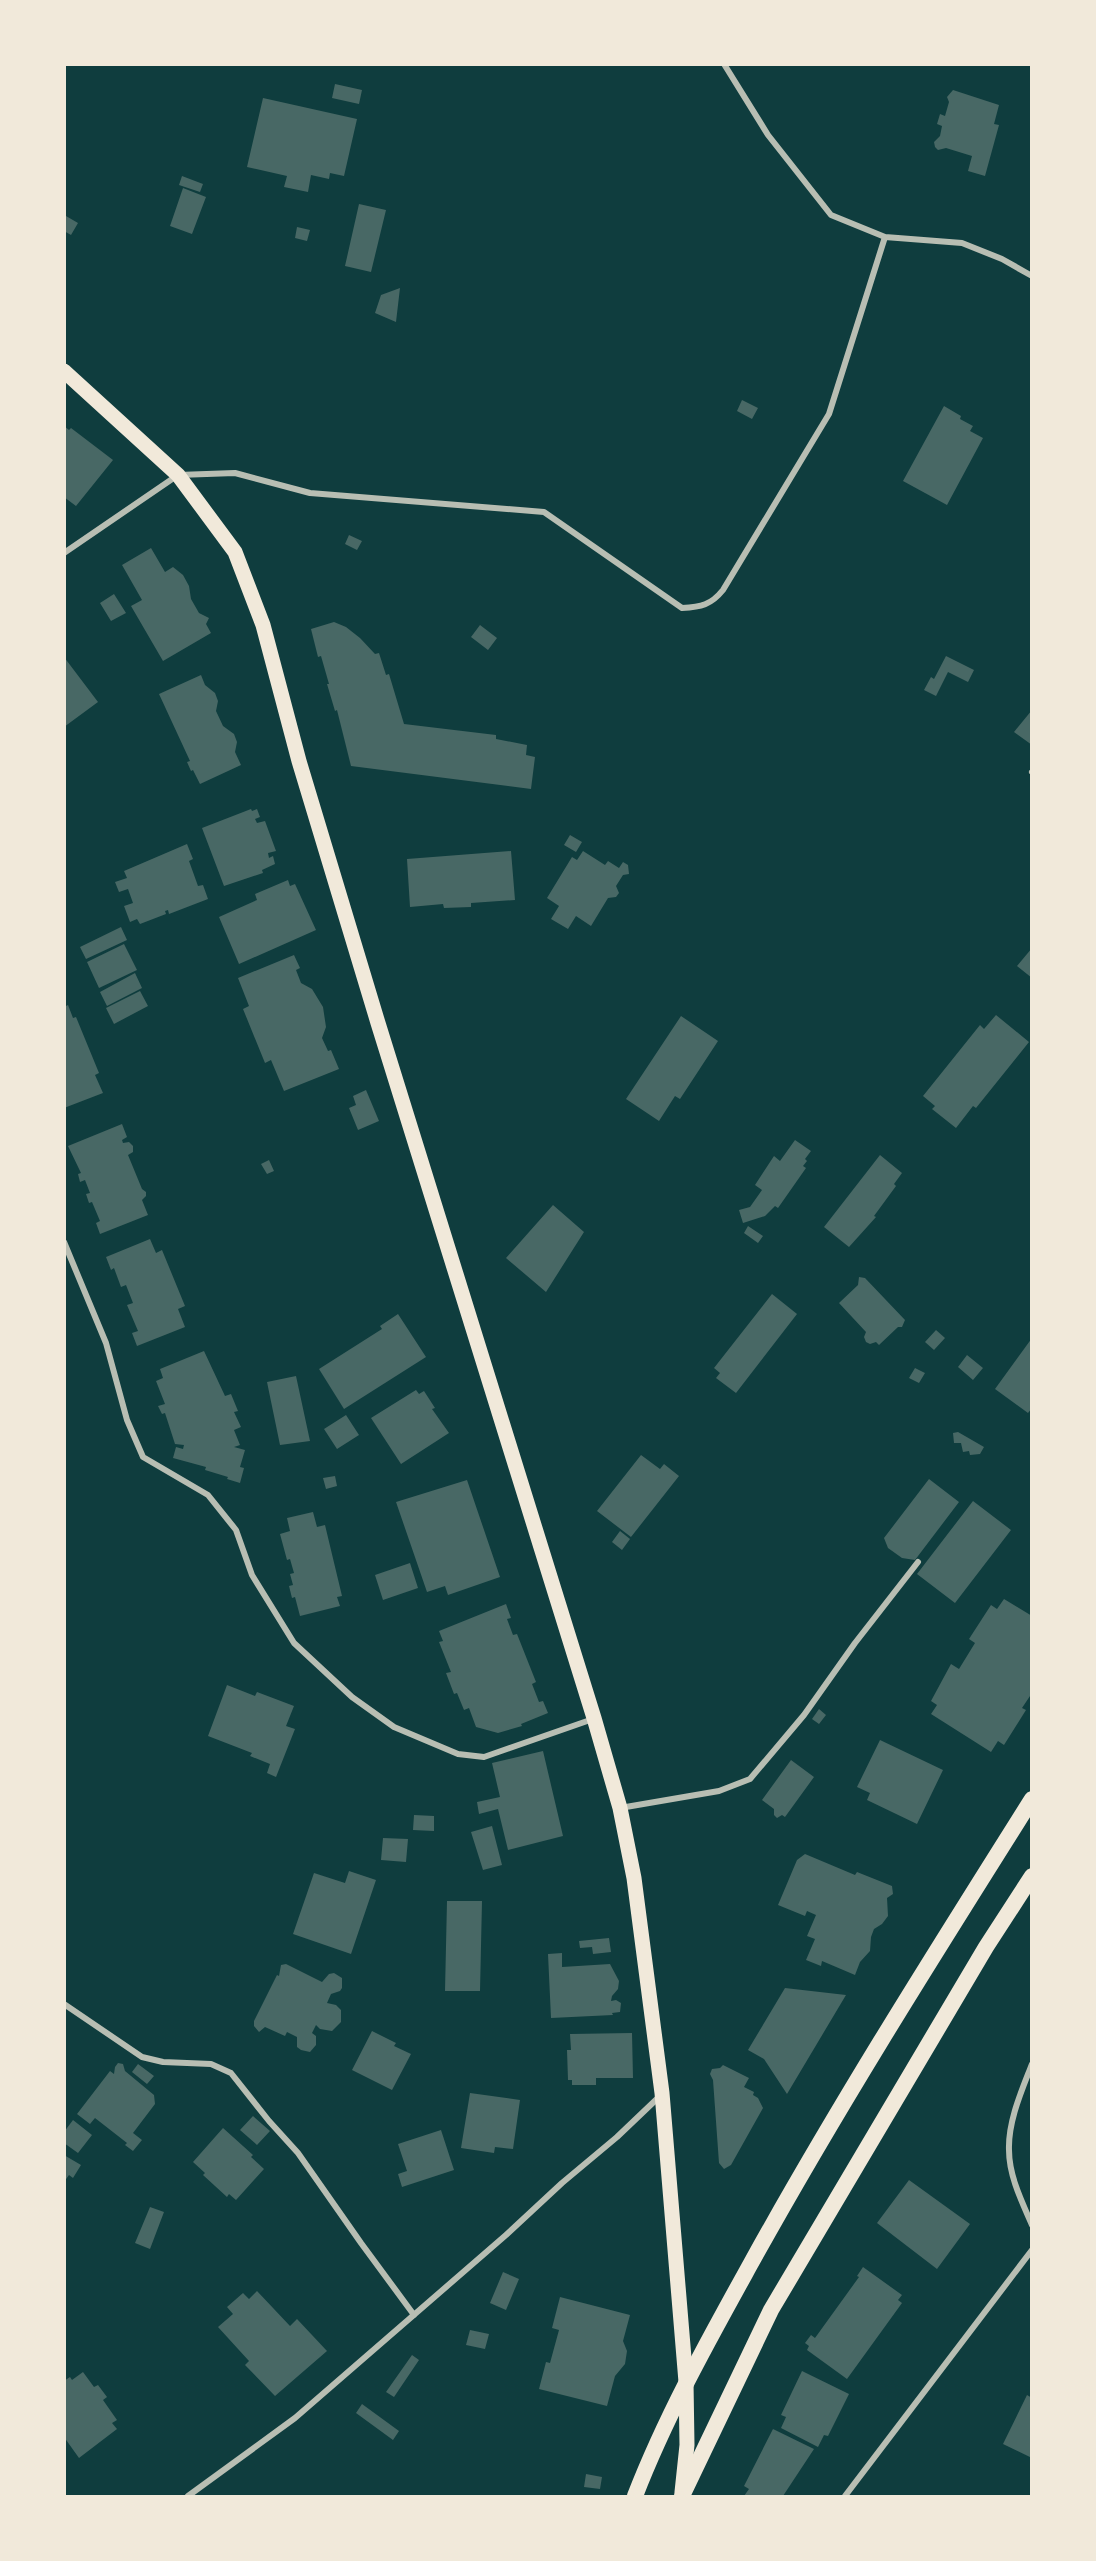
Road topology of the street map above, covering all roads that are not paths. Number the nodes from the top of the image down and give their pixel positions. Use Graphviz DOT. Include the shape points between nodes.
graph roads {
  1 [pos="724,64"];
  2 [pos="885,237"];
  3 [pos="1032,276"];
  4 [pos="64,370"];
  5 [pos="178,475"];
  6 [pos="64,553"];
  7 [pos="64,1242"];
  8 [pos="918,1562"];
  9 [pos="594,1718"];
  10 [pos="1032,1799"];
  11 [pos="620,1808"];
  12 [pos="1032,1876"];
  13 [pos="64,2004"];
  14 [pos="1032,2064"];
  15 [pos="662,2093"];
  16 [pos="1032,2225"];
  17 [pos="1032,2250"];
  18 [pos="414,2316"];
  19 [pos="686,2382"];
  20 [pos="682,2494"];
  21 [pos="188,2496"];
  22 [pos="635,2496"];
  23 [pos="845,2496"];
  1 -- 2 [label="street" via="768,135 831,215"];
  2 -- 3 [label="street" via="962,243"];
  2 -- 5 [label="street" via="829,414 723,590 703,607 682,608 544,512 310,494 235,473"];
  4 -- 5 [label="main road"];
  5 -- 6 [label="street"];
  5 -- 9 [label="main road" via="235,552 263,625 378,1023"];
  7 -- 9 [label="street" via="106,1343 127,1420 143,1457 208,1495 236,1530 252,1575 294,1643 352,1697 394,1726 458,1754 484,1757"];
  8 -- 11 [label="street" via="804,1715 750,1779 719,1791"];
  9 -- 11 [label="main road"];
  10 -- 19 [label="highway" via="873,2052"];
  11 -- 15 [label="main road" via="634,1878"];
  12 -- 20 [label="highway" via="771,2310"];
  13 -- 18 [label="street" via="142,2057 211,2064 231,2073 298,2153"];
  14 -- 16 [label="street" via="1015,2108 1008,2149 1016,2186"];
  15 -- 18 [label="street"];
  15 -- 19 [label="main road"];
  17 -- 23 [label="street"];
  18 -- 21 [label="street" via="295,2418"];
  19 -- 20 [label="main road" via="687,2445"];
  19 -- 22 [label="highway"];
}
